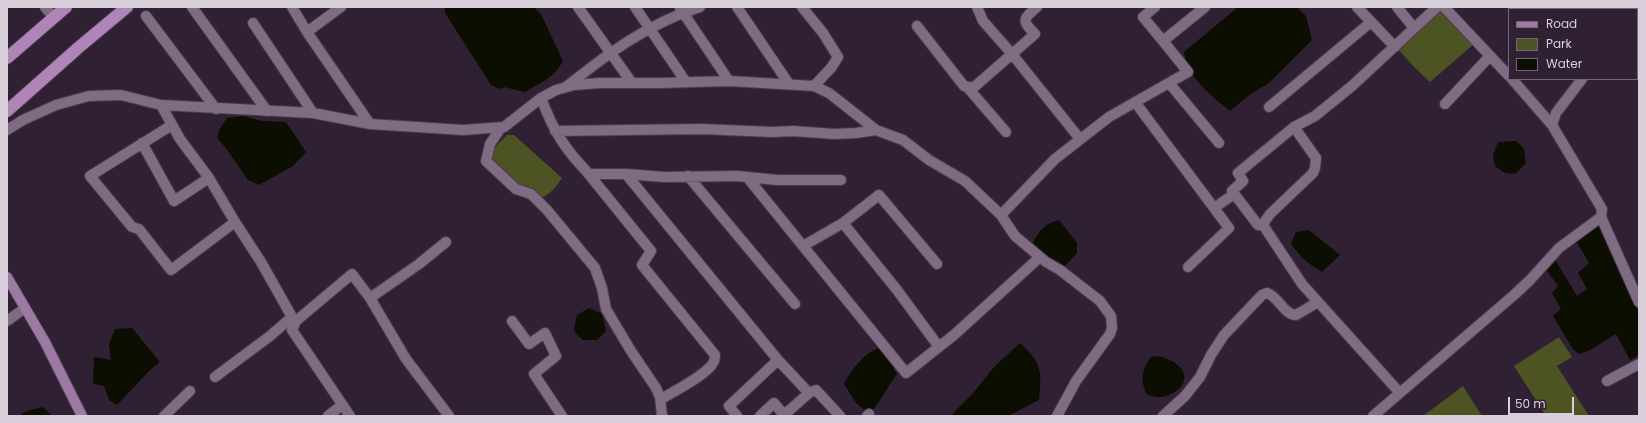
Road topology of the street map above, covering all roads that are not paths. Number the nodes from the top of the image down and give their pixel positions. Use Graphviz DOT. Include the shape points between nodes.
graph roads {
  1 [pos="45,7"];
  2 [pos="66,7"];
  3 [pos="128,7"];
  4 [pos="192,7"];
  5 [pos="292,7"];
  6 [pos="341,7"];
  7 [pos="578,7"];
  8 [pos="635,7"];
  9 [pos="700,7"];
  10 [pos="737,7"];
  11 [pos="802,7"];
  12 [pos="977,7"];
  13 [pos="1037,7"];
  14 [pos="1155,7"];
  15 [pos="1205,7"];
  16 [pos="1357,7"];
  17 [pos="1397,7"];
  18 [pos="1437,7"];
  19 [pos="1444,7"];
  20 [pos="681,10"];
  21 [pos="146,16"];
  22 [pos="54,18"];
  23 [pos="1371,22"];
  24 [pos="253,23"];
  25 [pos="917,26"];
  26 [pos="649,28"];
  27 [pos="1414,28"];
  28 [pos="307,32"];
  29 [pos="1163,41"];
  30 [pos="1395,47"];
  31 [pos="611,52"];
  32 [pos="1012,54"];
  33 [pos="1490,56"];
  34 [pos="7,58"];
  35 [pos="1507,71"];
  36 [pos="1513,80"];
  37 [pos="1581,80"];
  38 [pos="729,81"];
  39 [pos="686,82"];
  40 [pos="1169,82"];
  41 [pos="632,83"];
  42 [pos="788,84"];
  43 [pos="566,86"];
  44 [pos="814,86"];
  45 [pos="968,88"];
  46 [pos="541,98"];
  47 [pos="1135,102"];
  48 [pos="1445,104"];
  49 [pos="161,105"];
  50 [pos="1269,107"];
  51 [pos="216,109"];
  52 [pos="7,111"];
  53 [pos="267,111"];
  54 [pos="313,113"];
  55 [pos="370,124"];
  56 [pos="172,125"];
  57 [pos="1552,125"];
  58 [pos="1294,127"];
  59 [pos="500,129"];
  60 [pos="7,130"];
  61 [pos="876,130"];
  62 [pos="555,131"];
  63 [pos="1006,132"];
  64 [pos="1080,139"];
  65 [pos="142,143"];
  66 [pos="1219,143"];
  67 [pos="587,172"];
  68 [pos="626,174"];
  69 [pos="688,176"];
  70 [pos="747,177"];
  71 [pos="209,178"];
  72 [pos="841,180"];
  73 [pos="1234,194"];
  74 [pos="1214,208"];
  75 [pos="1001,215"];
  76 [pos="1601,217"];
  77 [pos="235,222"];
  78 [pos="843,223"];
  79 [pos="1263,224"];
  80 [pos="446,242"];
  81 [pos="803,246"];
  82 [pos="1040,257"];
  83 [pos="938,264"];
  84 [pos="1188,267"];
  85 [pos="7,277"];
  86 [pos="370,298"];
  87 [pos="1318,302"];
  88 [pos="1639,302"];
  89 [pos="795,304"];
  90 [pos="25,308"];
  91 [pos="294,319"];
  92 [pos="7,321"];
  93 [pos="512,321"];
  94 [pos="939,347"];
  95 [pos="778,360"];
  96 [pos="1639,364"];
  97 [pos="215,377"];
  98 [pos="1606,381"];
  99 [pos="190,391"];
  100 [pos="809,393"];
  101 [pos="1400,393"];
  102 [pos="660,397"];
  103 [pos="342,404"];
  104 [pos="82,416"];
  105 [pos="164,416"];
  106 [pos="328,416"];
  107 [pos="350,416"];
  108 [pos="449,416"];
  109 [pos="562,416"];
  110 [pos="662,416"];
  111 [pos="738,416"];
  112 [pos="760,416"];
  113 [pos="840,416"];
  114 [pos="1057,416"];
  115 [pos="1163,416"];
  116 [pos="1373,416"];
  1 -- 22 [label="street"];
  2 -- 22 [label="highway"];
  3 -- 52 [label="highway"];
  4 -- 53 [label="street"];
  5 -- 28 [label="street"];
  6 -- 28 [label="street"];
  7 -- 31 [label="street"];
  8 -- 26 [label="street"];
  9 -- 20 [label="street"];
  10 -- 42 [label="street"];
  11 -- 44 [label="street" via="838,57"];
  12 -- 32 [label="street" via="983,21"];
  13 -- 32 [label="street" via="1025,21 1035,34"];
  14 -- 29 [label="street" via="1143,17"];
  15 -- 29 [label="street"];
  16 -- 23 [label="street"];
  17 -- 27 [label="street"];
  18 -- 27 [label="street"];
  19 -- 33 [label="street"];
  20 -- 26 [label="street"];
  20 -- 38 [label="street"];
  21 -- 51 [label="street"];
  22 -- 34 [label="highway"];
  23 -- 30 [label="street"];
  23 -- 50 [label="street"];
  24 -- 54 [label="street"];
  25 -- 45 [label="street"];
  26 -- 31 [label="street"];
  26 -- 39 [label="street"];
  27 -- 30 [label="street"];
  28 -- 55 [label="street"];
  29 -- 40 [label="street" via="1188,72"];
  30 -- 58 [label="street" via="1315,116"];
  31 -- 41 [label="street"];
  31 -- 43 [label="street"];
  32 -- 45 [label="street" via="973,88"];
  32 -- 64 [label="street"];
  33 -- 35 [label="street"];
  33 -- 48 [label="street"];
  36 -- 57 [label="street"];
  37 -- 57 [label="street" via="1556,113"];
  38 -- 39 [label="street"];
  38 -- 42 [label="street"];
  39 -- 41 [label="street"];
  40 -- 47 [label="street"];
  40 -- 66 [label="street"];
  41 -- 43 [label="street"];
  42 -- 44 [label="street"];
  43 -- 46 [label="street"];
  44 -- 61 [label="street" via="829,92"];
  45 -- 63 [label="street"];
  46 -- 59 [label="street"];
  46 -- 62 [label="street"];
  47 -- 64 [label="street" via="1109,117"];
  47 -- 74 [label="street"];
  49 -- 51 [label="street"];
  49 -- 56 [label="street"];
  49 -- 60 [label="street" via="121,95 89,96 56,105 22,120"];
  51 -- 53 [label="street"];
  53 -- 54 [label="street"];
  54 -- 55 [label="street"];
  55 -- 59 [label="street" via="463,130"];
  56 -- 65 [label="street"];
  56 -- 71 [label="street"];
  57 -- 76 [label="street" via="1602,209"];
  58 -- 73 [label="street" via="1238,173 1243,181 1232,191"];
  58 -- 79 [label="street" via="1316,158 1316,168"];
  59 -- 102 [label="street" via="490,144 486,161 516,189 531,194 595,268 606,309"];
  61 -- 62 [label="street" via="834,134 700,129"];
  61 -- 75 [label="street" via="903,140 929,160 965,181"];
  62 -- 67 [label="street"];
  64 -- 75 [label="street" via="1055,159"];
  65 -- 71 [label="street" via="174,202"];
  65 -- 77 [label="street" via="90,176 132,227 139,229 171,270"];
  67 -- 68 [label="street"];
  67 -- 102 [label="street" via="651,252 642,265 715,355 714,362 696,379"];
  68 -- 69 [label="street"];
  68 -- 95 [label="street"];
  69 -- 70 [label="street"];
  69 -- 89 [label="street"];
  70 -- 72 [label="street" via="777,180"];
  70 -- 81 [label="street"];
  71 -- 77 [label="street"];
  73 -- 74 [label="street"];
  73 -- 79 [label="street" via="1258,225"];
  74 -- 84 [label="street" via="1229,228"];
  75 -- 82 [label="street" via="1015,236"];
  76 -- 88 [label="street"];
  76 -- 101 [label="street" via="1559,248 1530,280"];
  77 -- 91 [label="street"];
  78 -- 81 [label="street"];
  78 -- 83 [label="street" via="879,195"];
  78 -- 94 [label="street"];
  79 -- 87 [label="street" via="1302,284"];
  80 -- 86 [label="street"];
  81 -- 94 [label="street" via="906,373"];
  82 -- 94 [label="street"];
  82 -- 114 [label="street" via="1100,301 1111,316 1113,324 1110,334 1076,381"];
  85 -- 90 [label="main road"];
  86 -- 91 [label="street" via="352,274"];
  86 -- 108 [label="street" via="406,359"];
  87 -- 101 [label="street"];
  87 -- 115 [label="street" via="1292,315 1272,295 1262,295 1224,335 1200,377 1185,396"];
  90 -- 92 [label="street"];
  90 -- 104 [label="main road"];
  91 -- 97 [label="street"];
  91 -- 103 [label="street" via="292,330"];
  93 -- 109 [label="street" via="529,344 545,333 556,356 534,374"];
  95 -- 100 [label="street"];
  95 -- 111 [label="street" via="729,406"];
  96 -- 98 [label="street"];
  99 -- 105 [label="street"];
  100 -- 112 [label="street" via="784,416 774,403"];
  100 -- 113 [label="street" via="816,390"];
  101 -- 116 [label="street"];
  102 -- 110 [label="street"];
  103 -- 106 [label="street"];
  103 -- 107 [label="street"];
}
